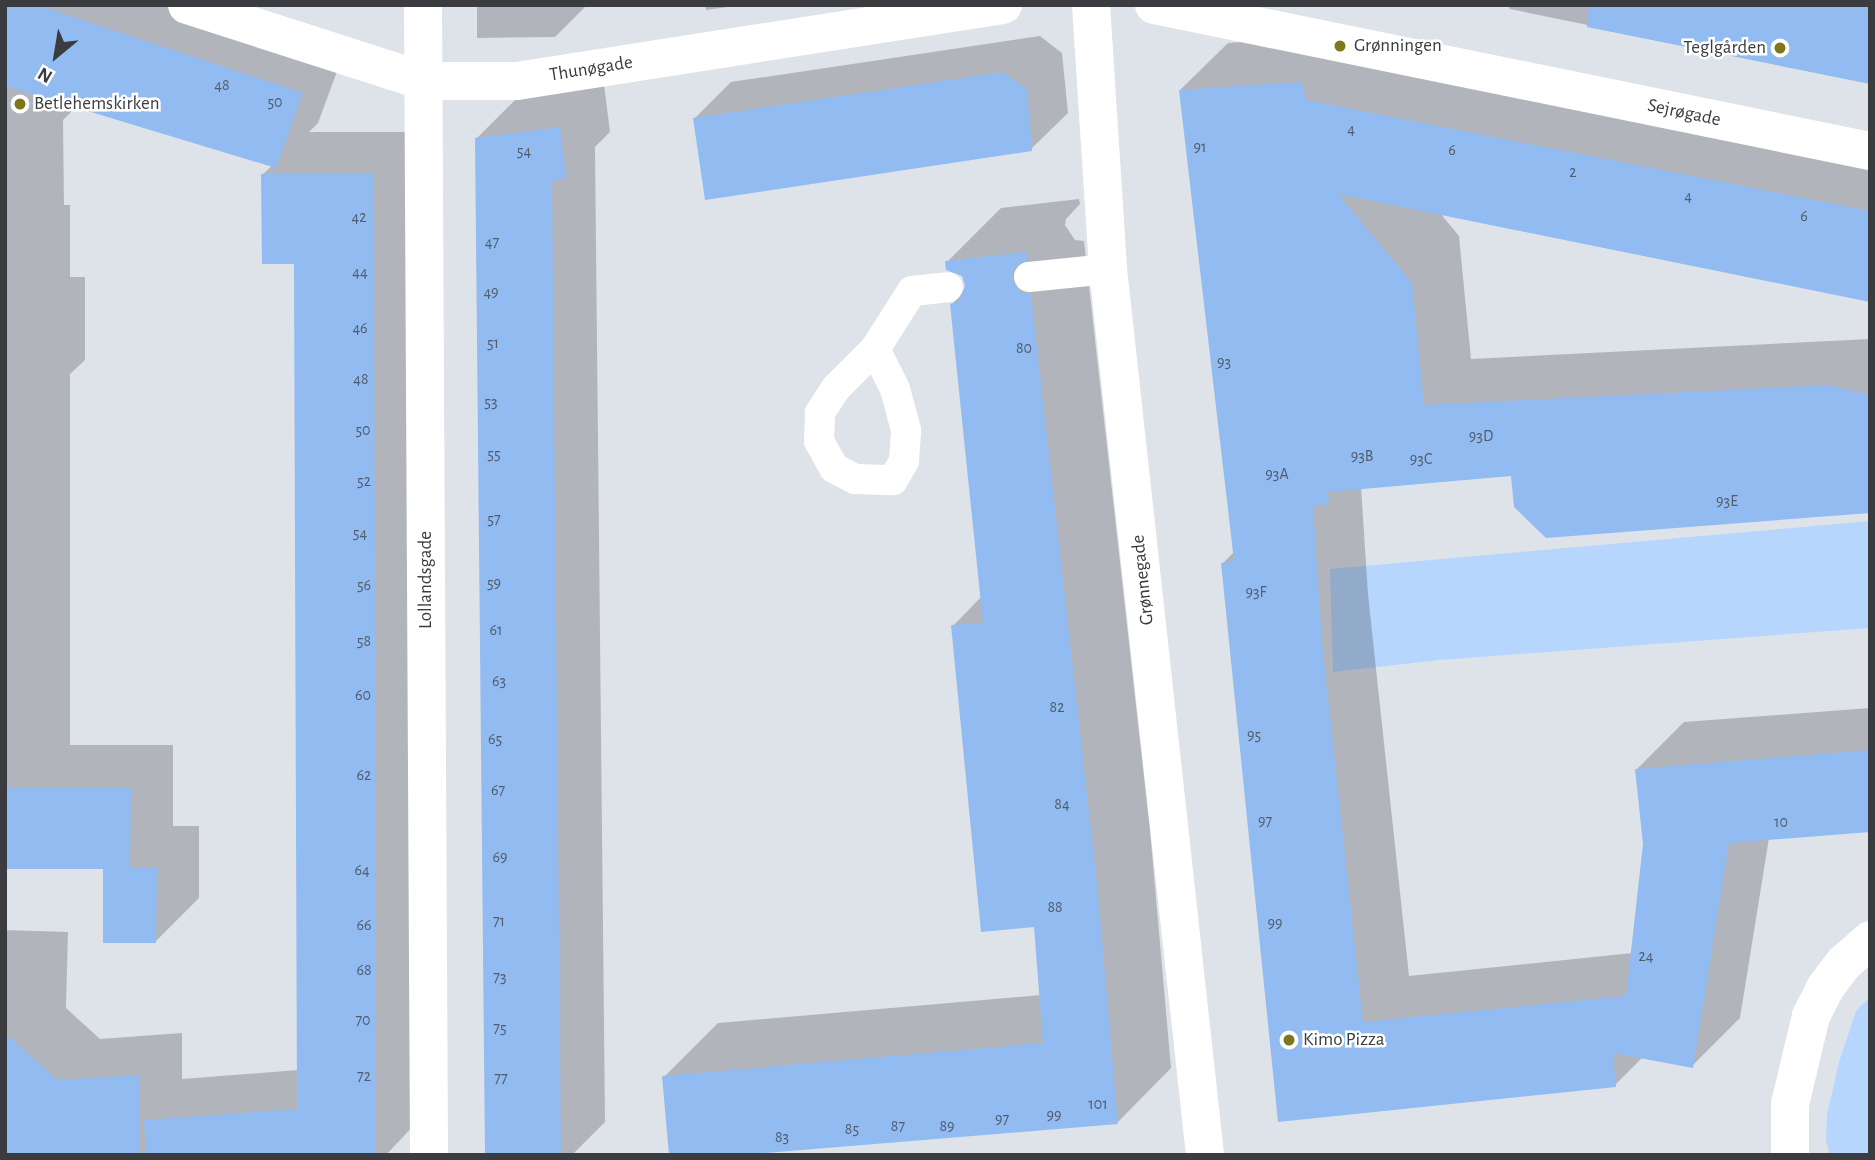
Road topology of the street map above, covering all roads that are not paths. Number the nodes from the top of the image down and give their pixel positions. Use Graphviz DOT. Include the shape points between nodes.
graph roads {
  1 [pos="187,5"];
  2 [pos="423,5"];
  3 [pos="1003,5"];
  4 [pos="1091,5"];
  5 [pos="1154,5"];
  6 [pos="1308,22"];
  7 [pos="424,81"];
  8 [pos="1870,151"];
  9 [pos="1108,270"];
  10 [pos="1029,277"];
  11 [pos="948,287"];
  12 [pos="875,349"];
  13 [pos="1870,940"];
  14 [pos="429,1155"];
  15 [pos="1205,1155"];
  16 [pos="1790,1155"];
  1 -- 7 [label="street, Thunøgade"];
  2 -- 7 [label="street, Lollandsgade"];
  3 -- 7 [label="street, Thunøgade" via="517,81"];
  4 -- 9 [label="street, Grønnegade"];
  5 -- 6 [label="street"];
  6 -- 8 [label="street, Sejrøgade" via="1499,74"];
  7 -- 14 [label="street, Lollandsgade"];
  9 -- 10 [label="lane"];
  9 -- 15 [label="street, Grønnegade"];
  11 -- 12 [label="lane" via="912,291"];
  13 -- 16 [label="street" via="1844,963 1811,1016 1790,1104"];
}
